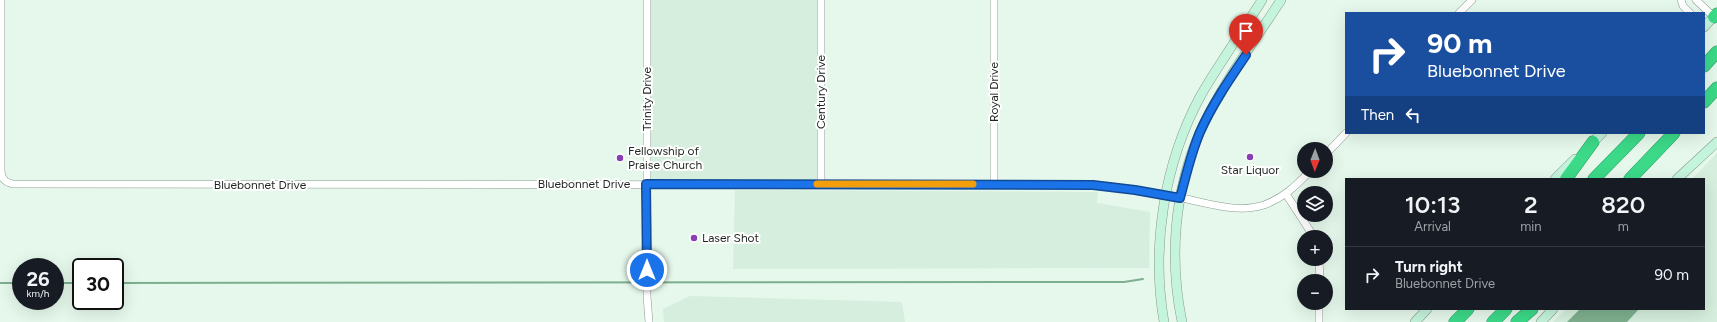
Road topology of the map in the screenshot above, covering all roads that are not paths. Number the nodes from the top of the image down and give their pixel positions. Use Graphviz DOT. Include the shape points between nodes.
graph roads {
  1 [pos="1,0"];
  2 [pos="647,0"];
  3 [pos="821,0"];
  4 [pos="994,0"];
  5 [pos="1262,0"];
  6 [pos="1281,0"];
  7 [pos="1472,0"];
  8 [pos="1681,0"];
  9 [pos="1696,0"];
  10 [pos="1461,12"];
  11 [pos="1689,12"];
  12 [pos="1716,15"];
  13 [pos="1705,26"];
  14 [pos="1717,52"];
  15 [pos="1223,60"];
  16 [pos="1705,65"];
  17 [pos="1238,67"];
  18 [pos="1717,88"];
  19 [pos="1705,101"];
  20 [pos="1188,124"];
  21 [pos="1201,130"];
  22 [pos="1345,134"];
  23 [pos="1601,134"];
  24 [pos="1637,134"];
  25 [pos="1673,134"];
  26 [pos="1593,142"];
  27 [pos="1717,142"];
  28 [pos="1333,147"];
  29 [pos="1303,178"];
  30 [pos="1556,178"];
  31 [pos="1567,178"];
  32 [pos="1595,178"];
  33 [pos="1631,178"];
  34 [pos="1678,178"];
  35 [pos="646,184"];
  36 [pos="821,184"];
  37 [pos="994,184"];
  38 [pos="1286,194"];
  39 [pos="1166,195"];
  40 [pos="1180,198"];
  41 [pos="1309,230"];
  42 [pos="1319,310"];
  43 [pos="1426,310"];
  44 [pos="1467,310"];
  45 [pos="1505,310"];
  46 [pos="1531,310"];
  47 [pos="1552,310"];
  48 [pos="649,322"];
  49 [pos="1164,322"];
  50 [pos="1182,322"];
  51 [pos="1319,322"];
  52 [pos="1415,322"];
  53 [pos="1455,322"];
  54 [pos="1493,322"];
  55 [pos="1517,322"];
  56 [pos="1541,322"];
  1 -- 35 [label="street, Bluebonnet Drive" via="1,169 3,179 7,183"];
  2 -- 35 [label="street, Trinity Drive"];
  3 -- 36 [label="street, Century Drive"];
  4 -- 37 [label="street, Royal Drive"];
  5 -- 15 [label="main road"];
  6 -- 17 [label="main road"];
  7 -- 10 [label="street"];
  8 -- 11 [label="street"];
  9 -- 12 [label="street"];
  12 -- 13 [label="main road"];
  14 -- 16 [label="highway"];
  15 -- 17 [label="main road"];
  15 -- 20 [label="main road" via="1201,95"];
  17 -- 21 [label="main road"];
  18 -- 19 [label="highway"];
  20 -- 21 [label="main road"];
  20 -- 39 [label="main road"];
  21 -- 40 [label="main road" via="1188,165"];
  22 -- 28 [label="street"];
  23 -- 26 [label="main road"];
  24 -- 32 [label="highway"];
  25 -- 33 [label="highway"];
  26 -- 30 [label="main road"];
  26 -- 31 [label="highway"];
  27 -- 34 [label="main road"];
  29 -- 38 [label="street, Bluebonnet Drive"];
  35 -- 36 [label="street, Bluebonnet Drive"];
  35 -- 48 [label="street, Trinity Drive"];
  36 -- 37 [label="street, Bluebonnet Drive"];
  37 -- 39 [label="street, Bluebonnet Drive" via="1093,185"];
  38 -- 40 [label="street, Bluebonnet Drive" via="1265,205 1249,208 1227,207"];
  38 -- 41 [label="street"];
  39 -- 40 [label="street, Bluebonnet Drive"];
  39 -- 49 [label="main road" via="1161,223 1158,277"];
  40 -- 50 [label="main road" via="1174,273"];
  42 -- 51 [label="street"];
  43 -- 52 [label="main road"];
  44 -- 53 [label="highway"];
  45 -- 54 [label="highway"];
  46 -- 55 [label="highway"];
  47 -- 56 [label="main road"];
}
